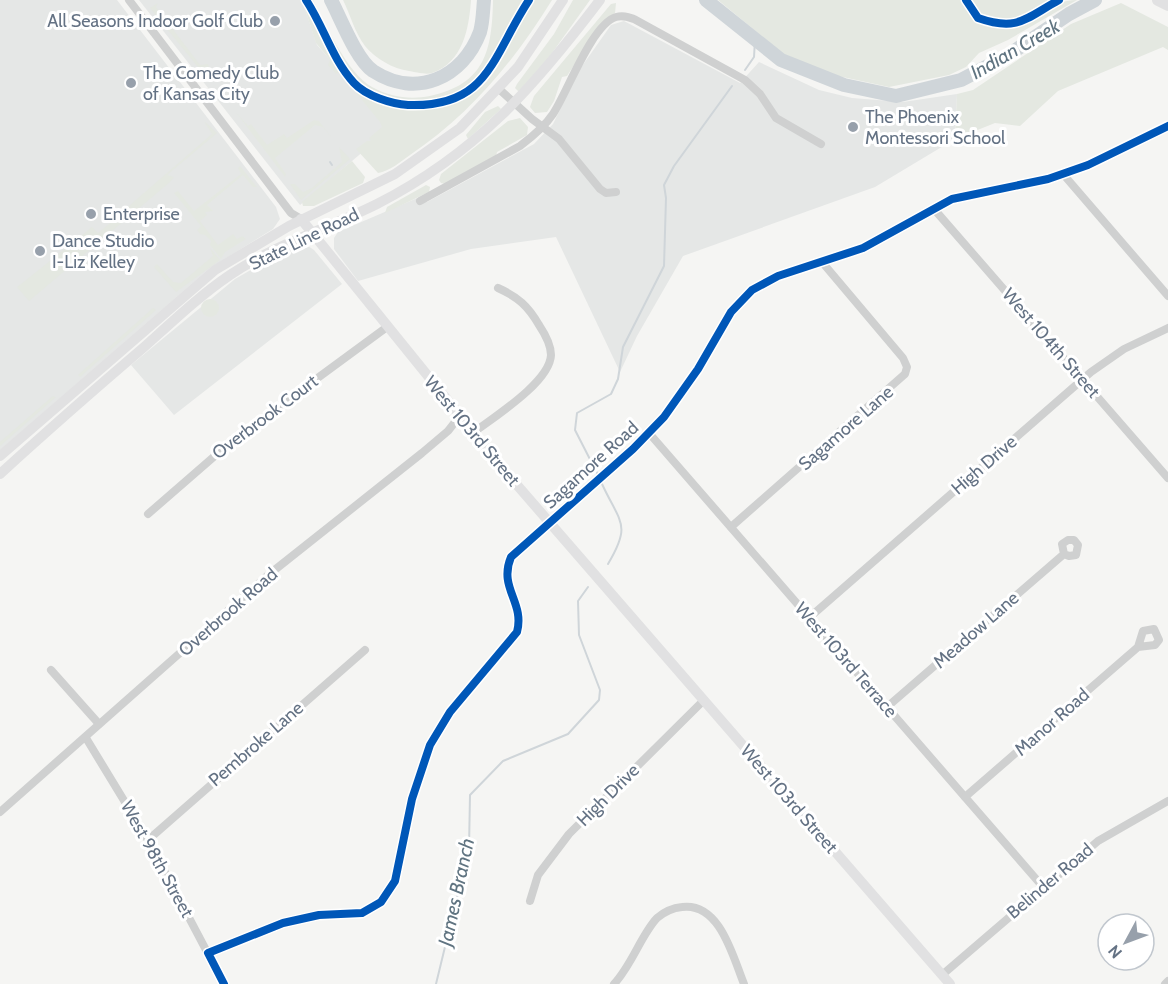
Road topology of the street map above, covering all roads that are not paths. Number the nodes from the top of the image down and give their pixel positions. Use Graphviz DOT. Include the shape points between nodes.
graph roads {
  1 [pos="129,0"];
  2 [pos="562,0"];
  3 [pos="600,0"];
  4 [pos="1158,0"];
  5 [pos="1168,5"];
  6 [pos="499,89"];
  7 [pos="515,104"];
  8 [pos="542,126"];
  9 [pos="1168,126"];
  10 [pos="821,144"];
  11 [pos="1063,174"];
  12 [pos="616,192"];
  13 [pos="420,201"];
  14 [pos="934,209"];
  15 [pos="301,219"];
  16 [pos="310,232"];
  17 [pos="822,262"];
  18 [pos="498,288"];
  19 [pos="1168,296"];
  20 [pos="387,327"];
  21 [pos="1168,328"];
  22 [pos="1083,380"];
  23 [pos="459,417"];
  24 [pos="473,433"];
  25 [pos="649,433"];
  26 [pos="0,456"];
  27 [pos="0,474"];
  28 [pos="1168,478"];
  29 [pos="148,514"];
  30 [pos="549,523"];
  31 [pos="731,527"];
  32 [pos="1064,554"];
  33 [pos="810,617"];
  34 [pos="1138,647"];
  35 [pos="364,650"];
  36 [pos="51,670"];
  37 [pos="704,700"];
  38 [pos="887,707"];
  39 [pos="99,724"];
  40 [pos="86,738"];
  41 [pos="965,797"];
  42 [pos="1168,801"];
  43 [pos="0,812"];
  44 [pos="148,840"];
  45 [pos="1043,887"];
  46 [pos="530,900"];
  47 [pos="208,952"];
  48 [pos="942,975"];
  49 [pos="224,984"];
  50 [pos="614,984"];
  51 [pos="744,984"];
  52 [pos="950,984"];
  1 -- 15 [label="street, West 103rd Street" via="291,213"];
  2 -- 6 [label="main road, State Line Road"];
  3 -- 7 [label="main road, State Line Road"];
  4 -- 5 [label="highway"];
  6 -- 7 [label="street"];
  6 -- 15 [label="main road, State Line Road" via="460,128 419,159 370,188"];
  7 -- 8 [label="street"];
  7 -- 16 [label="main road, State Line Road" via="471,143 404,189"];
  8 -- 10 [label="street" via="553,115 576,67 602,28 615,17 625,16 745,80 776,118"];
  8 -- 12 [label="street" via="559,139 600,189"];
  8 -- 13 [label="street" via="520,146"];
  9 -- 11 [label="street, Sagamore Road"];
  11 -- 14 [label="street, Sagamore Road" via="960,197"];
  11 -- 19 [label="street"];
  14 -- 17 [label="street, Sagamore Road" via="863,248"];
  14 -- 22 [label="street, West 104th Street"];
  15 -- 16 [label="main road, West 103rd Street"];
  15 -- 26 [label="main road, State Line Road" via="215,270"];
  16 -- 20 [label="main road, West 103rd Street"];
  16 -- 27 [label="main road, State Line Road" via="258,258 212,289"];
  17 -- 25 [label="street, Sagamore Road" via="766,282 742,299 678,400"];
  17 -- 31 [label="street, Sagamore Lane" via="903,358 905,374"];
  18 -- 24 [label="street" via="530,309 547,338 551,355 539,380"];
  20 -- 23 [label="main road, West 103rd Street"];
  20 -- 29 [label="street, Overbrook Court" via="232,441"];
  21 -- 22 [label="street, High Drive" via="1124,349"];
  22 -- 28 [label="street, West 104th Street"];
  22 -- 33 [label="street, High Drive"];
  23 -- 24 [label="main road, West 103rd Street"];
  23 -- 39 [label="street, Overbrook Road" via="422,453 267,576"];
  24 -- 30 [label="main road, West 103rd Street"];
  25 -- 30 [label="street, Sagamore Road"];
  25 -- 31 [label="street, West 103rd Terrace"];
  30 -- 37 [label="main road, West 103rd Street"];
  30 -- 47 [label="street, Sagamore Road" via="511,557 506,580 519,615 517,632 450,712 430,745 412,799 395,881 386,896 362,913 302,917"];
  31 -- 33 [label="street, West 103rd Terrace"];
  32 -- 38 [label="street, Meadow Lane"];
  33 -- 38 [label="street, West 103rd Terrace"];
  34 -- 41 [label="street, Manor Road"];
  35 -- 44 [label="street, Pembroke Lane"];
  36 -- 39 [label="street"];
  37 -- 46 [label="street, High Drive" via="569,834 537,876"];
  37 -- 48 [label="main road, West 103rd Street"];
  38 -- 41 [label="street, West 103rd Terrace"];
  39 -- 40 [label="street, Overbrook Road"];
  40 -- 43 [label="street, Overbrook Road"];
  40 -- 44 [label="street, West 98th Street"];
  41 -- 45 [label="street, West 103rd Terrace"];
  42 -- 45 [label="street, Belinder Road" via="1098,841"];
  44 -- 47 [label="street, West 98th Street"];
  45 -- 48 [label="street, Belinder Road"];
  47 -- 49 [label="street, West 98th Street"];
  48 -- 52 [label="main road, West 103rd Street"];
  50 -- 51 [label="street" via="657,919 669,910 687,906 716,922"];
}
